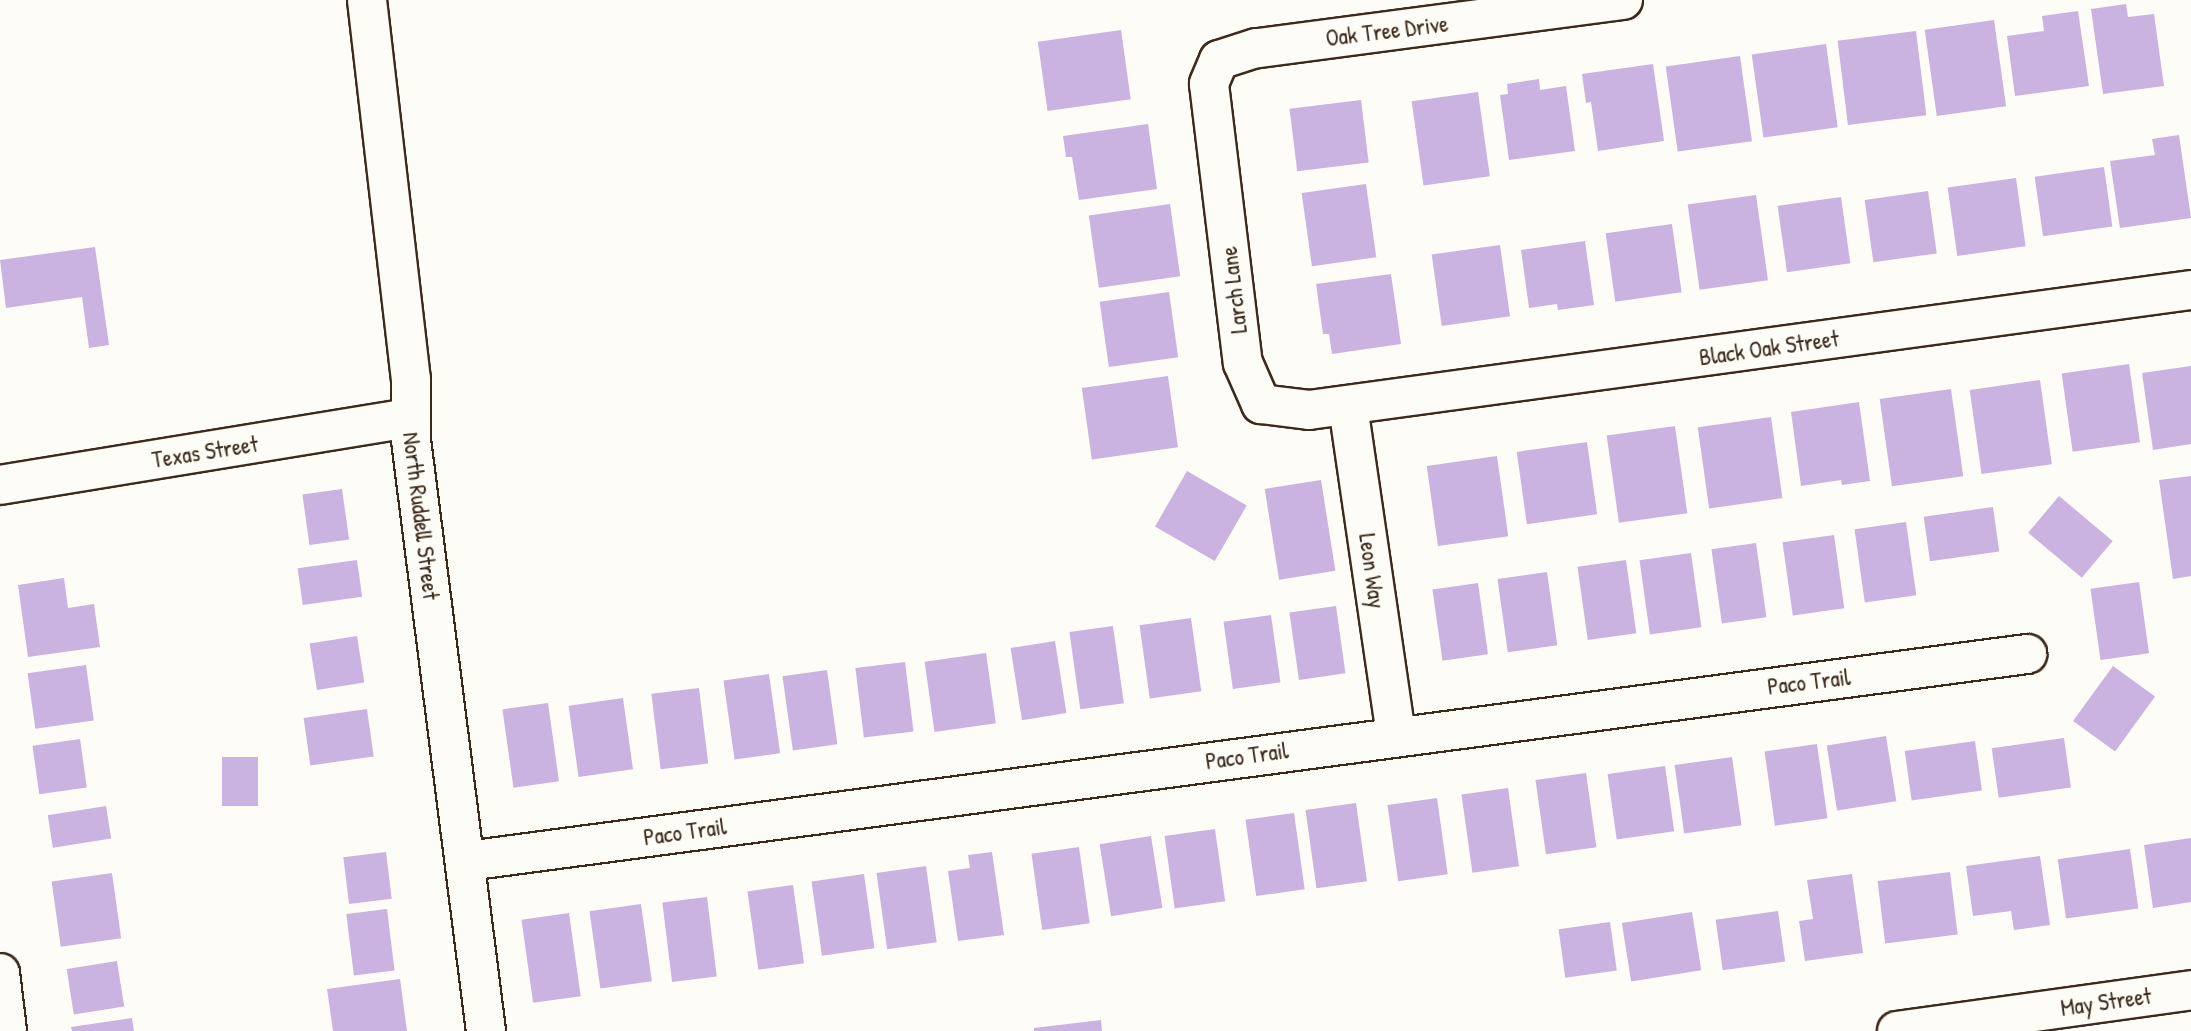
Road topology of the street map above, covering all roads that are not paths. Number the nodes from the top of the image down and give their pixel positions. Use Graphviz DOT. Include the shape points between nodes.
graph roads {
  1 [pos="368,0"];
  2 [pos="1623,0"];
  3 [pos="1209,84"];
  4 [pos="2191,290"];
  5 [pos="1348,406"];
  6 [pos="409,418"];
  7 [pos="0,485"];
  8 [pos="2027,654"];
  9 [pos="1396,736"];
  10 [pos="467,861"];
  11 [pos="0,973"];
  12 [pos="2191,990"];
  13 [pos="2116,1016"];
  14 [pos="7,1031"];
  15 [pos="486,1031"];
  16 [pos="1897,1031"];
  1 -- 6 [label="street, North Ruddell Street" via="411,379"];
  2 -- 3 [label="street, Oak Tree Drive" via="1256,48 1219,60"];
  3 -- 5 [label="street, Larch Lane" via="1243,363 1261,404 1309,411"];
  4 -- 5 [label="street, Black Oak Street"];
  5 -- 9 [label="street, Leon Way"];
  6 -- 7 [label="street, Texas Street"];
  6 -- 10 [label="street, North Ruddell Street"];
  8 -- 9 [label="street, Paco Trail"];
  9 -- 10 [label="street, Paco Trail"];
  10 -- 15 [label="street, North Ruddell Street"];
  11 -- 14 [label="street"];
  12 -- 13 [label="street, May Street"];
  13 -- 16 [label="street, May Street"];
}
